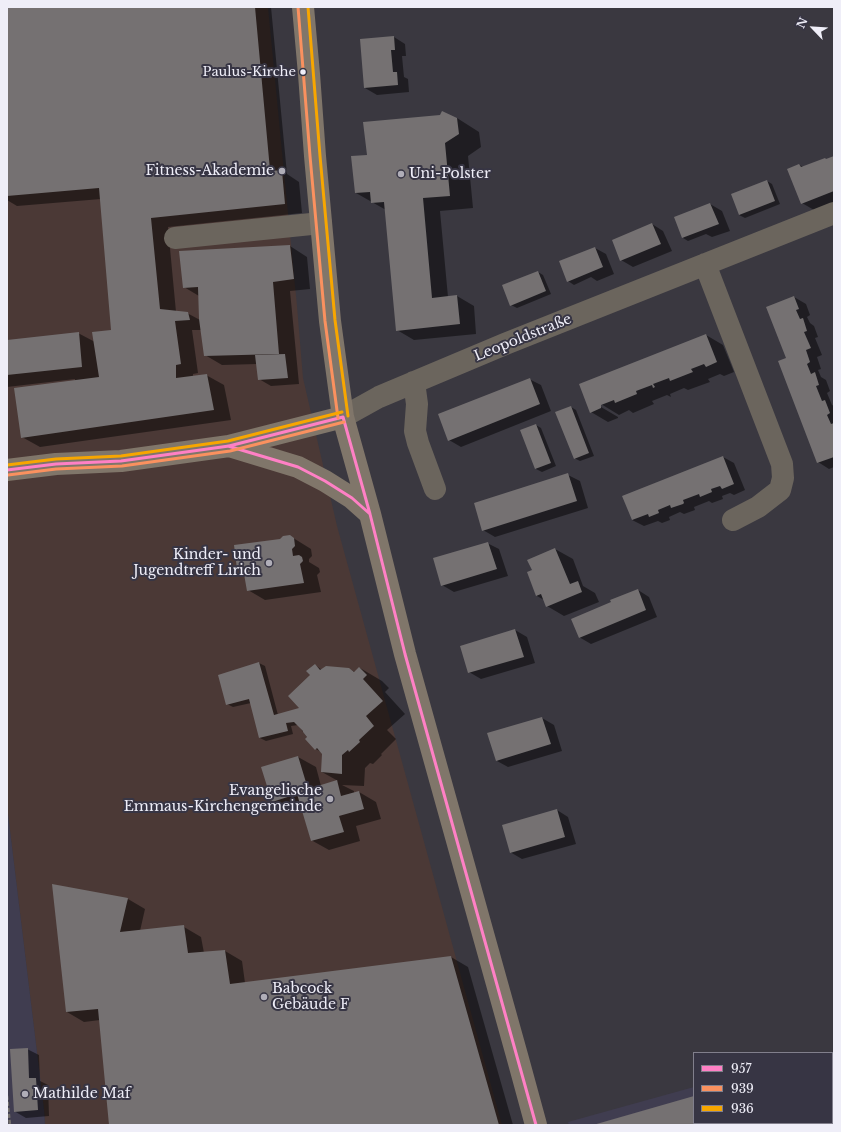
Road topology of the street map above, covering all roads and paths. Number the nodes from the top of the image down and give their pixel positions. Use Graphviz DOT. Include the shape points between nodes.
graph roads {
  1 [pos="303,7"];
  2 [pos="834,213"];
  3 [pos="321,223"];
  4 [pos="175,238"];
  5 [pos="705,264"];
  6 [pos="414,382"];
  7 [pos="343,417"];
  8 [pos="229,446"];
  9 [pos="7,470"];
  10 [pos="435,489"];
  11 [pos="370,514"];
  12 [pos="733,520"];
  13 [pos="7,1096"];
  14 [pos="10,1125"];
  15 [pos="536,1125"];
  1 -- 3 [label="main road"];
  2 -- 5 [label="street, Leopoldstraße"];
  3 -- 4 [label="street"];
  3 -- 7 [label="main road" via="330,321"];
  5 -- 6 [label="street, Leopoldstraße"];
  5 -- 12 [label="street" via="782,464 783,478 780,490 758,507"];
  6 -- 7 [label="street, Leopoldstraße" via="379,397"];
  6 -- 10 [label="street" via="417,404 415,431"];
  7 -- 8 [label="main road"];
  7 -- 11 [label="main road"];
  8 -- 9 [label="main road" via="121,461 56,464"];
  8 -- 11 [label="main road" via="298,467 352,498"];
  11 -- 15 [label="main road" via="405,654"];
  13 -- 14 [label="path"];
}
